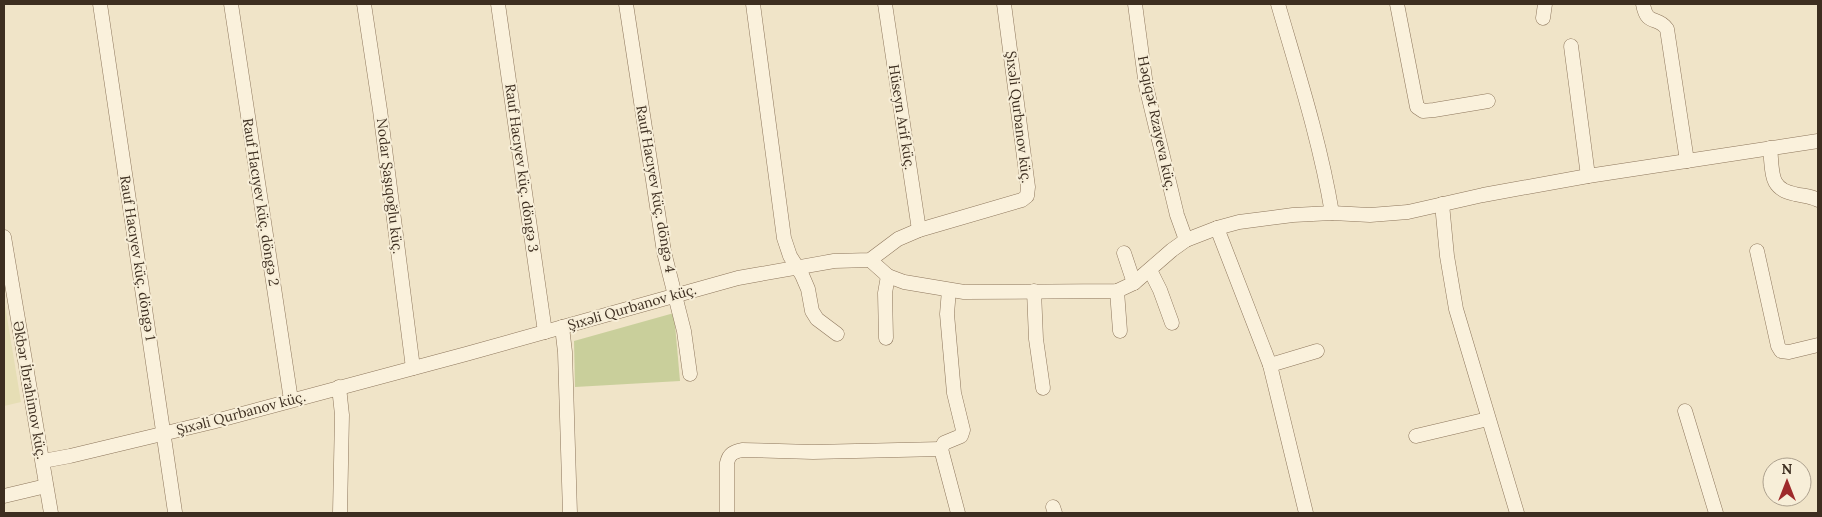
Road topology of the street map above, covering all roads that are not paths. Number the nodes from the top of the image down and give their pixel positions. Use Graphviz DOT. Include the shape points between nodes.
graph roads {
  1 [pos="100,4"];
  2 [pos="231,4"];
  3 [pos="364,4"];
  4 [pos="498,4"];
  5 [pos="626,4"];
  6 [pos="753,4"];
  7 [pos="885,4"];
  8 [pos="1004,4"];
  9 [pos="1136,4"];
  10 [pos="1278,4"];
  11 [pos="1397,4"];
  12 [pos="1546,4"];
  13 [pos="1643,4"];
  14 [pos="1543,18"];
  15 [pos="1571,46"];
  16 [pos="1488,101"];
  17 [pos="1818,141"];
  18 [pos="1770,148"];
  19 [pos="1687,161"];
  20 [pos="1588,176"];
  21 [pos="1818,200"];
  22 [pos="1442,204"];
  23 [pos="1332,213"];
  24 [pos="1216,228"];
  25 [pos="919,230"];
  26 [pos="4,238"];
  27 [pos="1186,240"];
  28 [pos="1757,251"];
  29 [pos="1124,253"];
  30 [pos="870,260"];
  31 [pos="796,266"];
  32 [pos="1150,270"];
  33 [pos="888,276"];
  34 [pos="1134,283"];
  35 [pos="949,290"];
  36 [pos="1034,291"];
  37 [pos="1117,291"];
  38 [pos="676,294"];
  39 [pos="1172,323"];
  40 [pos="562,327"];
  41 [pos="1120,331"];
  42 [pos="545,332"];
  43 [pos="837,334"];
  44 [pos="886,338"];
  45 [pos="1818,345"];
  46 [pos="1317,351"];
  47 [pos="1270,365"];
  48 [pos="413,368"];
  49 [pos="690,374"];
  50 [pos="339,387"];
  51 [pos="1043,388"];
  52 [pos="292,400"];
  53 [pos="1685,411"];
  54 [pos="1488,419"];
  55 [pos="164,433"];
  56 [pos="1416,436"];
  57 [pos="941,449"];
  58 [pos="43,461"];
  59 [pos="46,486"];
  60 [pos="4,496"];
  61 [pos="175,512"];
  62 [pos="51,513"];
  63 [pos="340,513"];
  64 [pos="570,513"];
  65 [pos="727,513"];
  66 [pos="958,513"];
  67 [pos="1306,513"];
  68 [pos="1517,513"];
  69 [pos="1716,513"];
  1 -- 55 [label="street, Rauf Hacıyev küç. döngə 1"];
  2 -- 52 [label="street, Rauf Hacıyev küç. döngə 2"];
  3 -- 48 [label="street, Nodar Şaşıqoğlu küç."];
  4 -- 42 [label="street, Rauf Hacıyev küç. döngə 3"];
  5 -- 38 [label="street, Rauf Hacıyev küç. döngə 4" via="664,252"];
  6 -- 31 [label="street" via="784,238"];
  7 -- 25 [label="street, Hüseyn Arif küç."];
  8 -- 25 [label="street, Şıxəli Qurbanov küç." via="1027,196"];
  9 -- 27 [label="street, Həqiqət Rzayeva küç." via="1146,86"];
  10 -- 23 [label="street" via="1314,126"];
  11 -- 16 [label="street" via="1417,107 1423,111"];
  12 -- 14 [label="street"];
  13 -- 19 [label="street" via="1645,16 1664,24 1667,29"];
  15 -- 20 [label="street"];
  17 -- 18 [label="street"];
  18 -- 19 [label="street"];
  18 -- 21 [label="street" via="1775,183 1779,189"];
  19 -- 20 [label="street"];
  20 -- 22 [label="street"];
  22 -- 23 [label="street" via="1386,214"];
  22 -- 54 [label="street" via="1456,309"];
  23 -- 24 [label="street" via="1293,215"];
  24 -- 27 [label="street"];
  24 -- 47 [label="street"];
  25 -- 30 [label="street, Şıxəli Qurbanov küç."];
  26 -- 58 [label="street, Əkbər İbrahimov küç."];
  27 -- 32 [label="street"];
  28 -- 45 [label="street" via="1778,346 1789,352"];
  29 -- 34 [label="street"];
  30 -- 31 [label="street, Şıxəli Qurbanov küç."];
  30 -- 33 [label="street"];
  31 -- 38 [label="street, Şıxəli Qurbanov küç."];
  31 -- 43 [label="street" via="808,289 812,311 817,319"];
  32 -- 34 [label="street"];
  32 -- 39 [label="street"];
  33 -- 35 [label="street"];
  33 -- 44 [label="street"];
  34 -- 37 [label="street"];
  35 -- 36 [label="street" via="979,293"];
  35 -- 57 [label="street" via="947,314 953,383 963,430 961,436 944,443"];
  36 -- 37 [label="street"];
  36 -- 51 [label="street"];
  37 -- 41 [label="street"];
  38 -- 40 [label="street, Şıxəli Qurbanov küç."];
  38 -- 49 [label="street, Rauf Hacıyev küç. döngə 4"];
  40 -- 42 [label="street, Şıxəli Qurbanov küç."];
  40 -- 64 [label="street" via="566,352"];
  42 -- 48 [label="street, Şıxəli Qurbanov küç."];
  46 -- 47 [label="street"];
  47 -- 67 [label="street"];
  48 -- 50 [label="street, Şıxəli Qurbanov küç."];
  50 -- 52 [label="street, Şıxəli Qurbanov küç."];
  50 -- 63 [label="street" via="342,415"];
  52 -- 55 [label="street, Şıxəli Qurbanov küç."];
  53 -- 69 [label="street"];
  54 -- 56 [label="street"];
  54 -- 68 [label="street"];
  55 -- 58 [label="street, Şıxəli Qurbanov küç."];
  55 -- 61 [label="street, Rauf Hacıyev küç. döngə 1"];
  57 -- 65 [label="street" via="733,452 727,463"];
  57 -- 66 [label="street"];
  58 -- 59 [label="street, Əkbər İbrahimov küç."];
  59 -- 60 [label="street"];
  59 -- 62 [label="street, Əkbər İbrahimov küç."];
}
